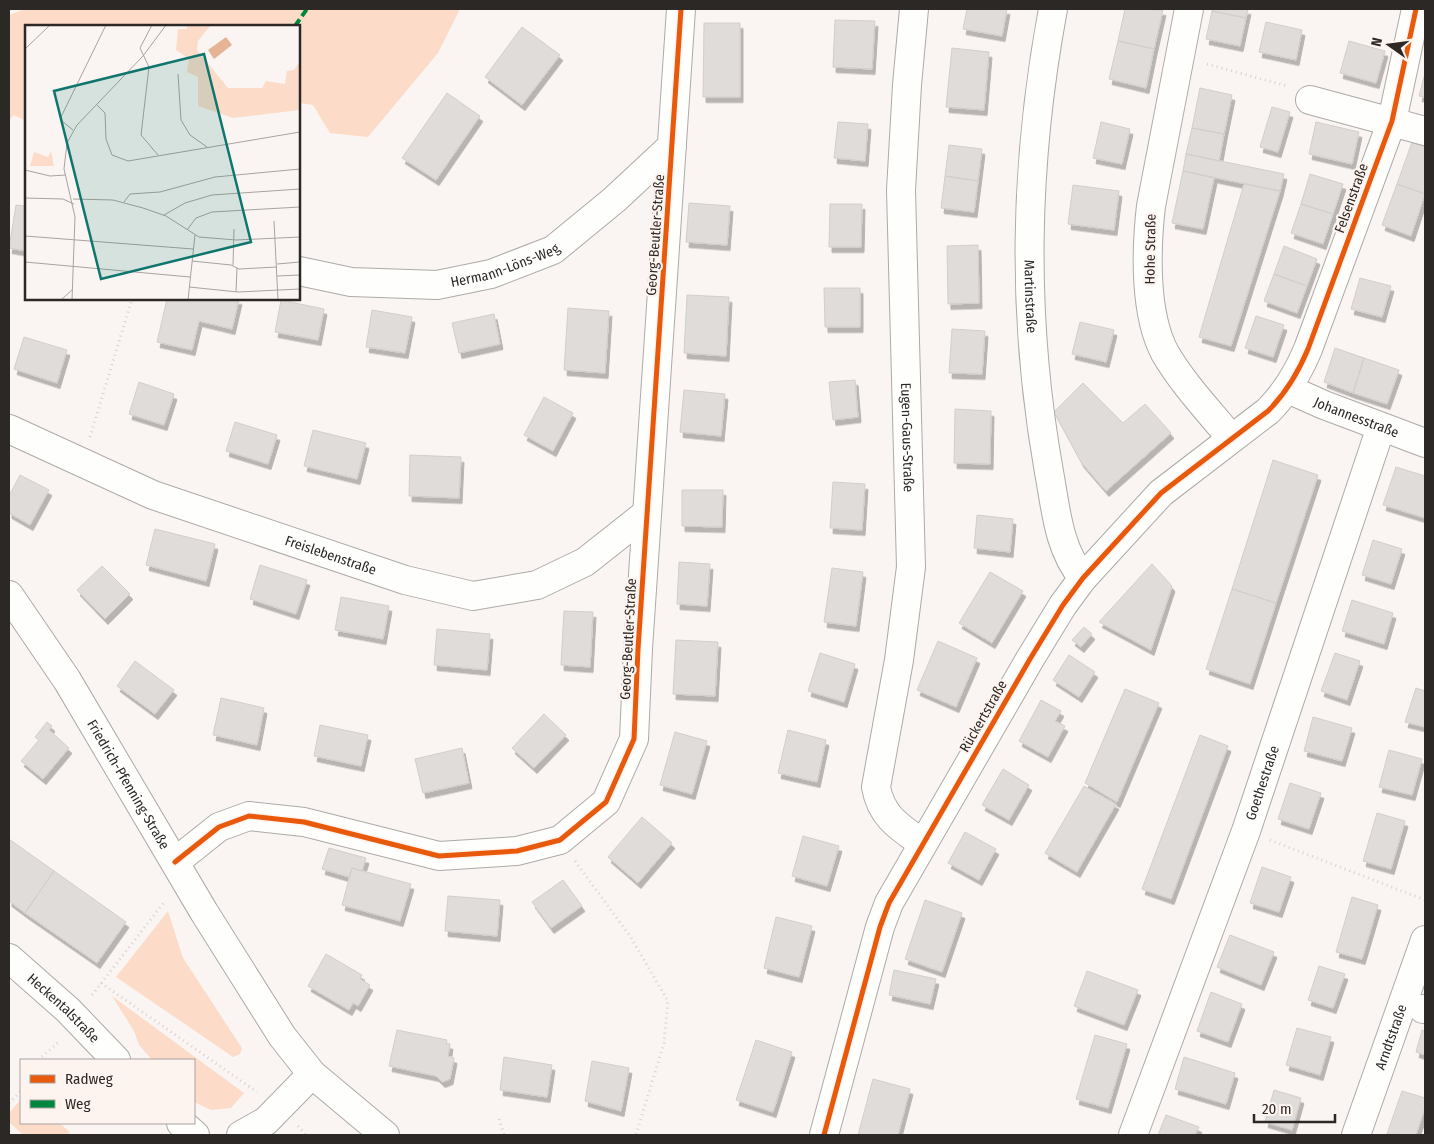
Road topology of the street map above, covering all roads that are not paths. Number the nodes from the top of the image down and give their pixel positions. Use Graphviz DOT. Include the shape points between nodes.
graph roads {
  1 [pos="681,9"];
  2 [pos="914,9"];
  3 [pos="1053,9"];
  4 [pos="1189,9"];
  5 [pos="1416,9"];
  6 [pos="1310,100"];
  7 [pos="1392,121"];
  8 [pos="1425,131"];
  9 [pos="672,146"];
  10 [pos="300,271"];
  11 [pos="1288,389"];
  12 [pos="1381,427"];
  13 [pos="9,429"];
  14 [pos="1232,438"];
  15 [pos="1425,443"];
  16 [pos="647,513"];
  17 [pos="1083,578"];
  18 [pos="9,595"];
  19 [pos="922,843"];
  20 [pos="179,869"];
  21 [pos="1425,940"];
  22 [pos="9,958"];
  23 [pos="115,1059"];
  24 [pos="312,1074"];
  25 [pos="182,1124"];
  26 [pos="196,1135"];
  27 [pos="241,1135"];
  28 [pos="385,1135"];
  29 [pos="824,1135"];
  30 [pos="1133,1135"];
  31 [pos="1356,1135"];
  1 -- 9 [label="street, Georg-Beutler-Straße"];
  2 -- 19 [label="street, Eugen-Gaus-Straße" via="901,190 910,567 902,644 876,787 887,816"];
  3 -- 17 [label="street, Martinstraße" via="1033,151 1028,243 1029,299 1038,401 1060,532 1068,556"];
  4 -- 14 [label="street, Hohe Straße" via="1150,221 1150,295 1156,330 1165,352"];
  5 -- 7 [label="street, Felsenstraße"];
  6 -- 7 [label="street"];
  7 -- 8 [label="street"];
  7 -- 11 [label="street, Felsenstraße" via="1308,349"];
  9 -- 10 [label="street, Hermann-Löns-Weg" via="553,250 491,274 437,285 351,282"];
  9 -- 16 [label="street, Georg-Beutler-Straße"];
  11 -- 12 [label="street, Johannesstraße"];
  11 -- 14 [label="street, Rückertstraße" via="1268,411"];
  12 -- 15 [label="street, Johannesstraße"];
  12 -- 30 [label="street, Goethestraße" via="1246,831"];
  13 -- 16 [label="street, Freislebenstraße" via="153,494 405,580 473,596 537,585 586,562"];
  14 -- 17 [label="street, Rückertstraße" via="1161,493"];
  16 -- 20 [label="street, Georg-Beutler-Straße" via="634,739 606,802 560,840 517,851 440,856 304,822 248,816 219,828"];
  17 -- 19 [label="street, Rückertstraße" via="1030,659"];
  18 -- 20 [label="street, Friedrich-Pfenning-Straße" via="67,680"];
  19 -- 29 [label="street, Rückertstraße" via="884,914"];
  20 -- 24 [label="street, Friedrich-Pfenning-Straße" via="272,1021"];
  21 -- 31 [label="street, Arndtstraße"];
  22 -- 23 [label="street, Heckentalstraße" via="75,1017"];
  24 -- 27 [label="street" via="266,1121"];
  24 -- 28 [label="street"];
  25 -- 26 [label="street"];
}
